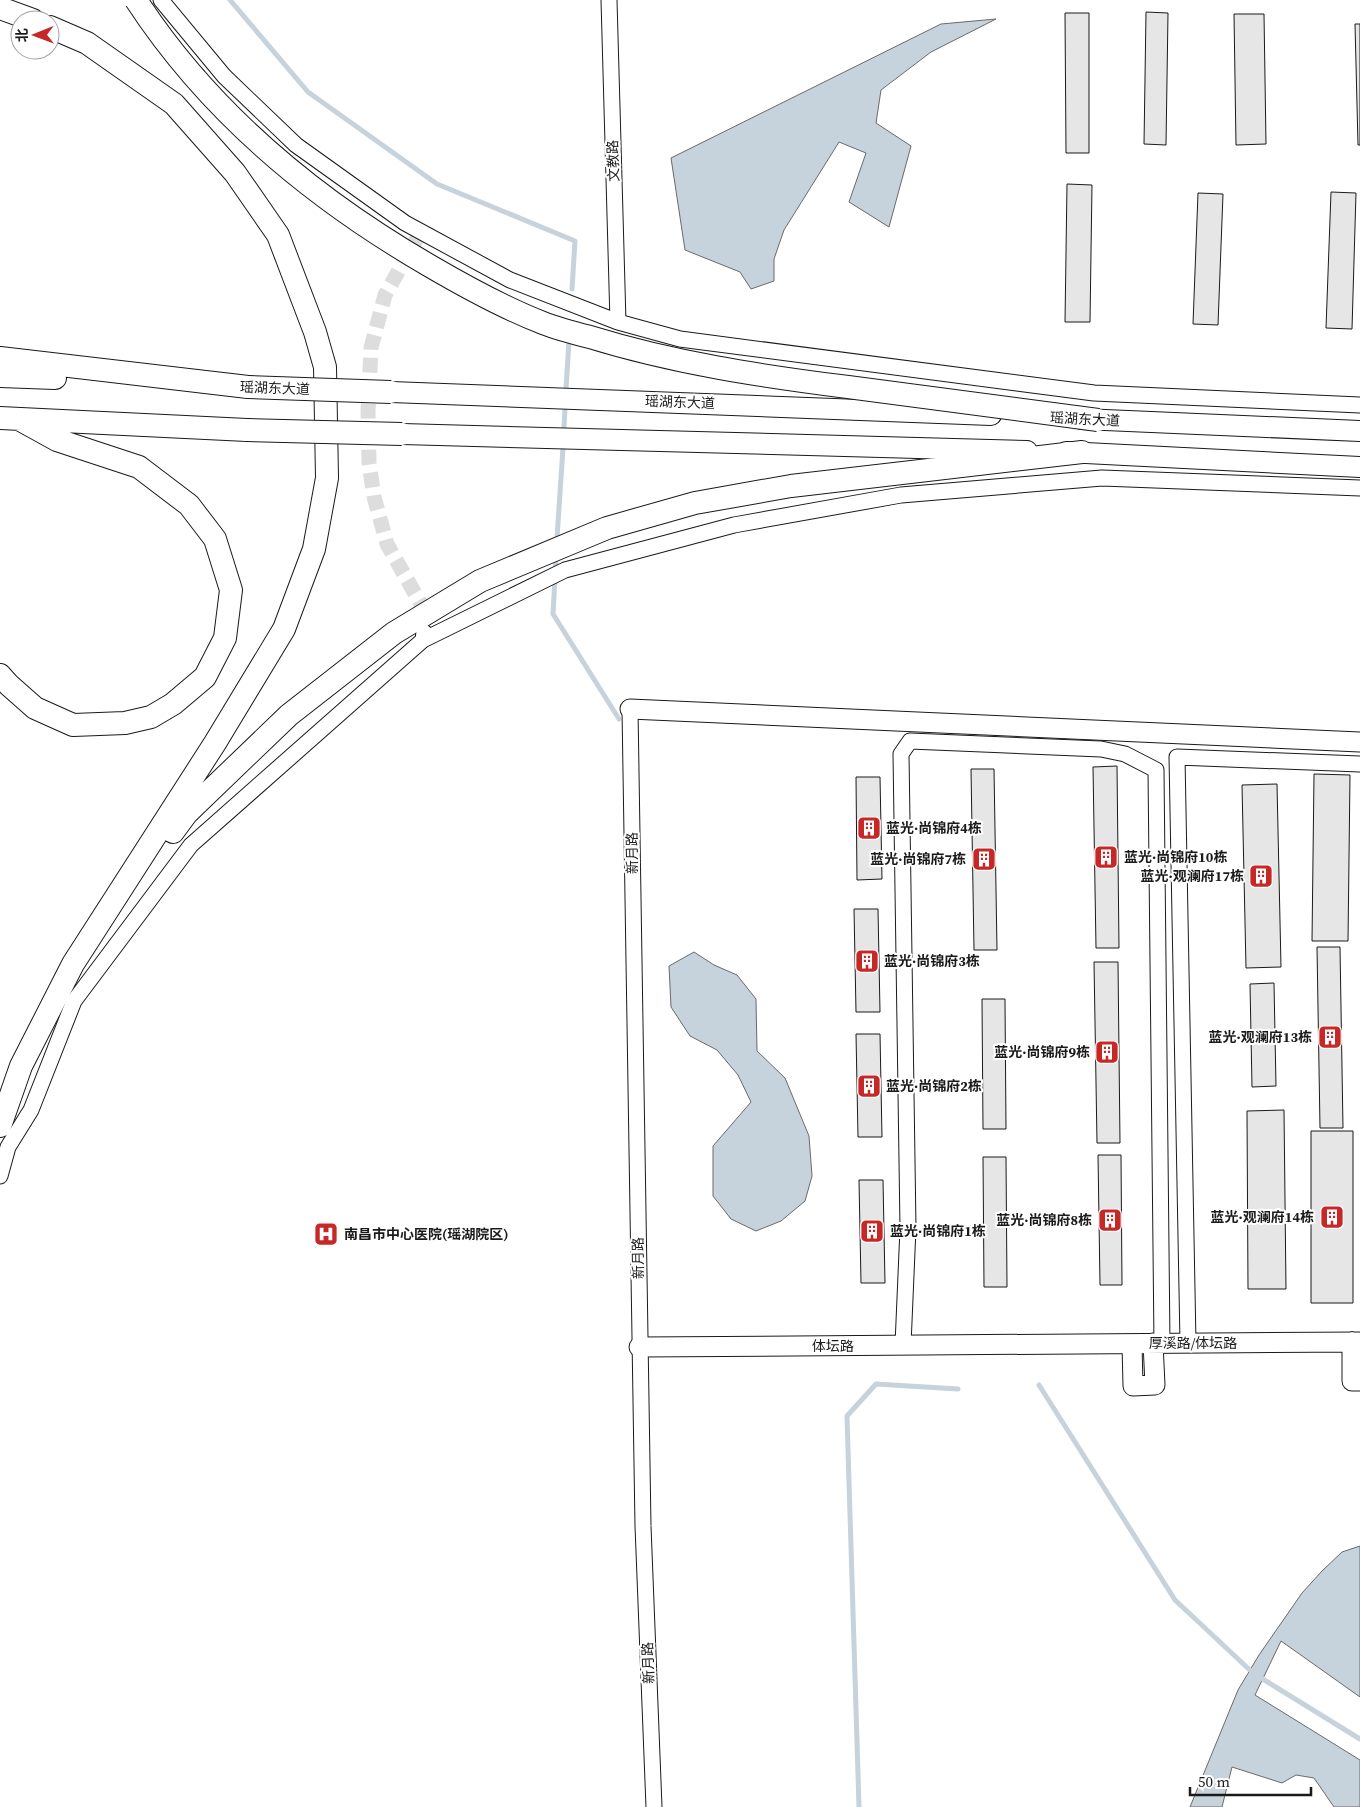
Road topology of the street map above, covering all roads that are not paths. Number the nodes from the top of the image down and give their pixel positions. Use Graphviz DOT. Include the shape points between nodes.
graph roads {
  1 [pos="136,0"];
  2 [pos="161,0"];
  3 [pos="609,0"];
  4 [pos="60,31"];
  5 [pos="618,322"];
  6 [pos="9,368"];
  7 [pos="391,392"];
  8 [pos="1360,405"];
  9 [pos="10,418"];
  10 [pos="1098,420"];
  11 [pos="1360,431"];
  12 [pos="402,434"];
  13 [pos="1082,452"];
  14 [pos="1360,467"];
  15 [pos="1360,488"];
  16 [pos="426,613"];
  17 [pos="423,640"];
  18 [pos="0,675"];
  19 [pos="630,709"];
  20 [pos="1360,742"];
  21 [pos="1360,764"];
  22 [pos="73,964"];
  23 [pos="0,1126"];
  24 [pos="0,1176"];
  25 [pos="1356,1342"];
  26 [pos="1188,1343"];
  27 [pos="1026,1344"];
  28 [pos="1132,1344"];
  29 [pos="1158,1344"];
  30 [pos="903,1345"];
  31 [pos="639,1346"];
  32 [pos="1360,1380"];
  33 [pos="654,1807"];
  1 -- 10 [label="main road, bridge" via="200,84 251,135 329,201 395,246 466,287 543,323 680,361 773,377"];
  2 -- 5 [label="street" via="224,76 296,144 405,223 510,280"];
  3 -- 5 [label="street, 文教路"];
  4 -- 22 [label="main road" via="87,43 174,104 235,173 278,235 315,332 324,367 327,478 314,549 284,629"];
  5 -- 8 [label="street" via="680,339 1094,393"];
  6 -- 7 [label="main road, 瑶湖东大道, bridge" via="248,387"];
  7 -- 10 [label="main road, 瑶湖东大道"];
  9 -- 12 [label="main road, bridge"];
  9 -- 18 [label="main road" via="57,440 139,467 190,504 215,539 231,590 224,638 205,677 173,704 151,717 125,723 73,725 35,708"];
  10 -- 11 [label="main road, 瑶湖东大道"];
  12 -- 13 [label="main road"];
  13 -- 14 [label="main road"];
  13 -- 16 [label="main road" via="791,486 695,503 607,528 480,581"];
  15 -- 17 [label="street" via="1102,478 902,495 734,525 565,570"];
  16 -- 17 [label="street"];
  16 -- 22 [label="main road" via="394,633 289,715 187,813"];
  17 -- 24 [label="street" via="191,845 74,1001 31,1110 8,1147"];
  19 -- 20 [label="street"];
  19 -- 31 [label="street, 新月路"];
  21 -- 26 [label="street" via="1177,757"];
  22 -- 23 [label="main road" via="21,1066"];
  25 -- 26 [label="street, 厚溪路/体坛路"];
  25 -- 32 [label="street" via="1352,1380"];
  26 -- 29 [label="street, 厚溪路/体坛路"];
  27 -- 28 [label="street, 厚溪路/体坛路"];
  27 -- 30 [label="street, 体坛路"];
  28 -- 29 [label="street, 厚溪路/体坛路"];
  28 -- 29 [label="street" via="1134,1386 1155,1385"];
  29 -- 30 [label="street" via="1156,770 1125,754 1101,749 910,741 901,754 908,1228"];
  30 -- 31 [label="street, 体坛路"];
  31 -- 33 [label="street, 新月路"];
}
